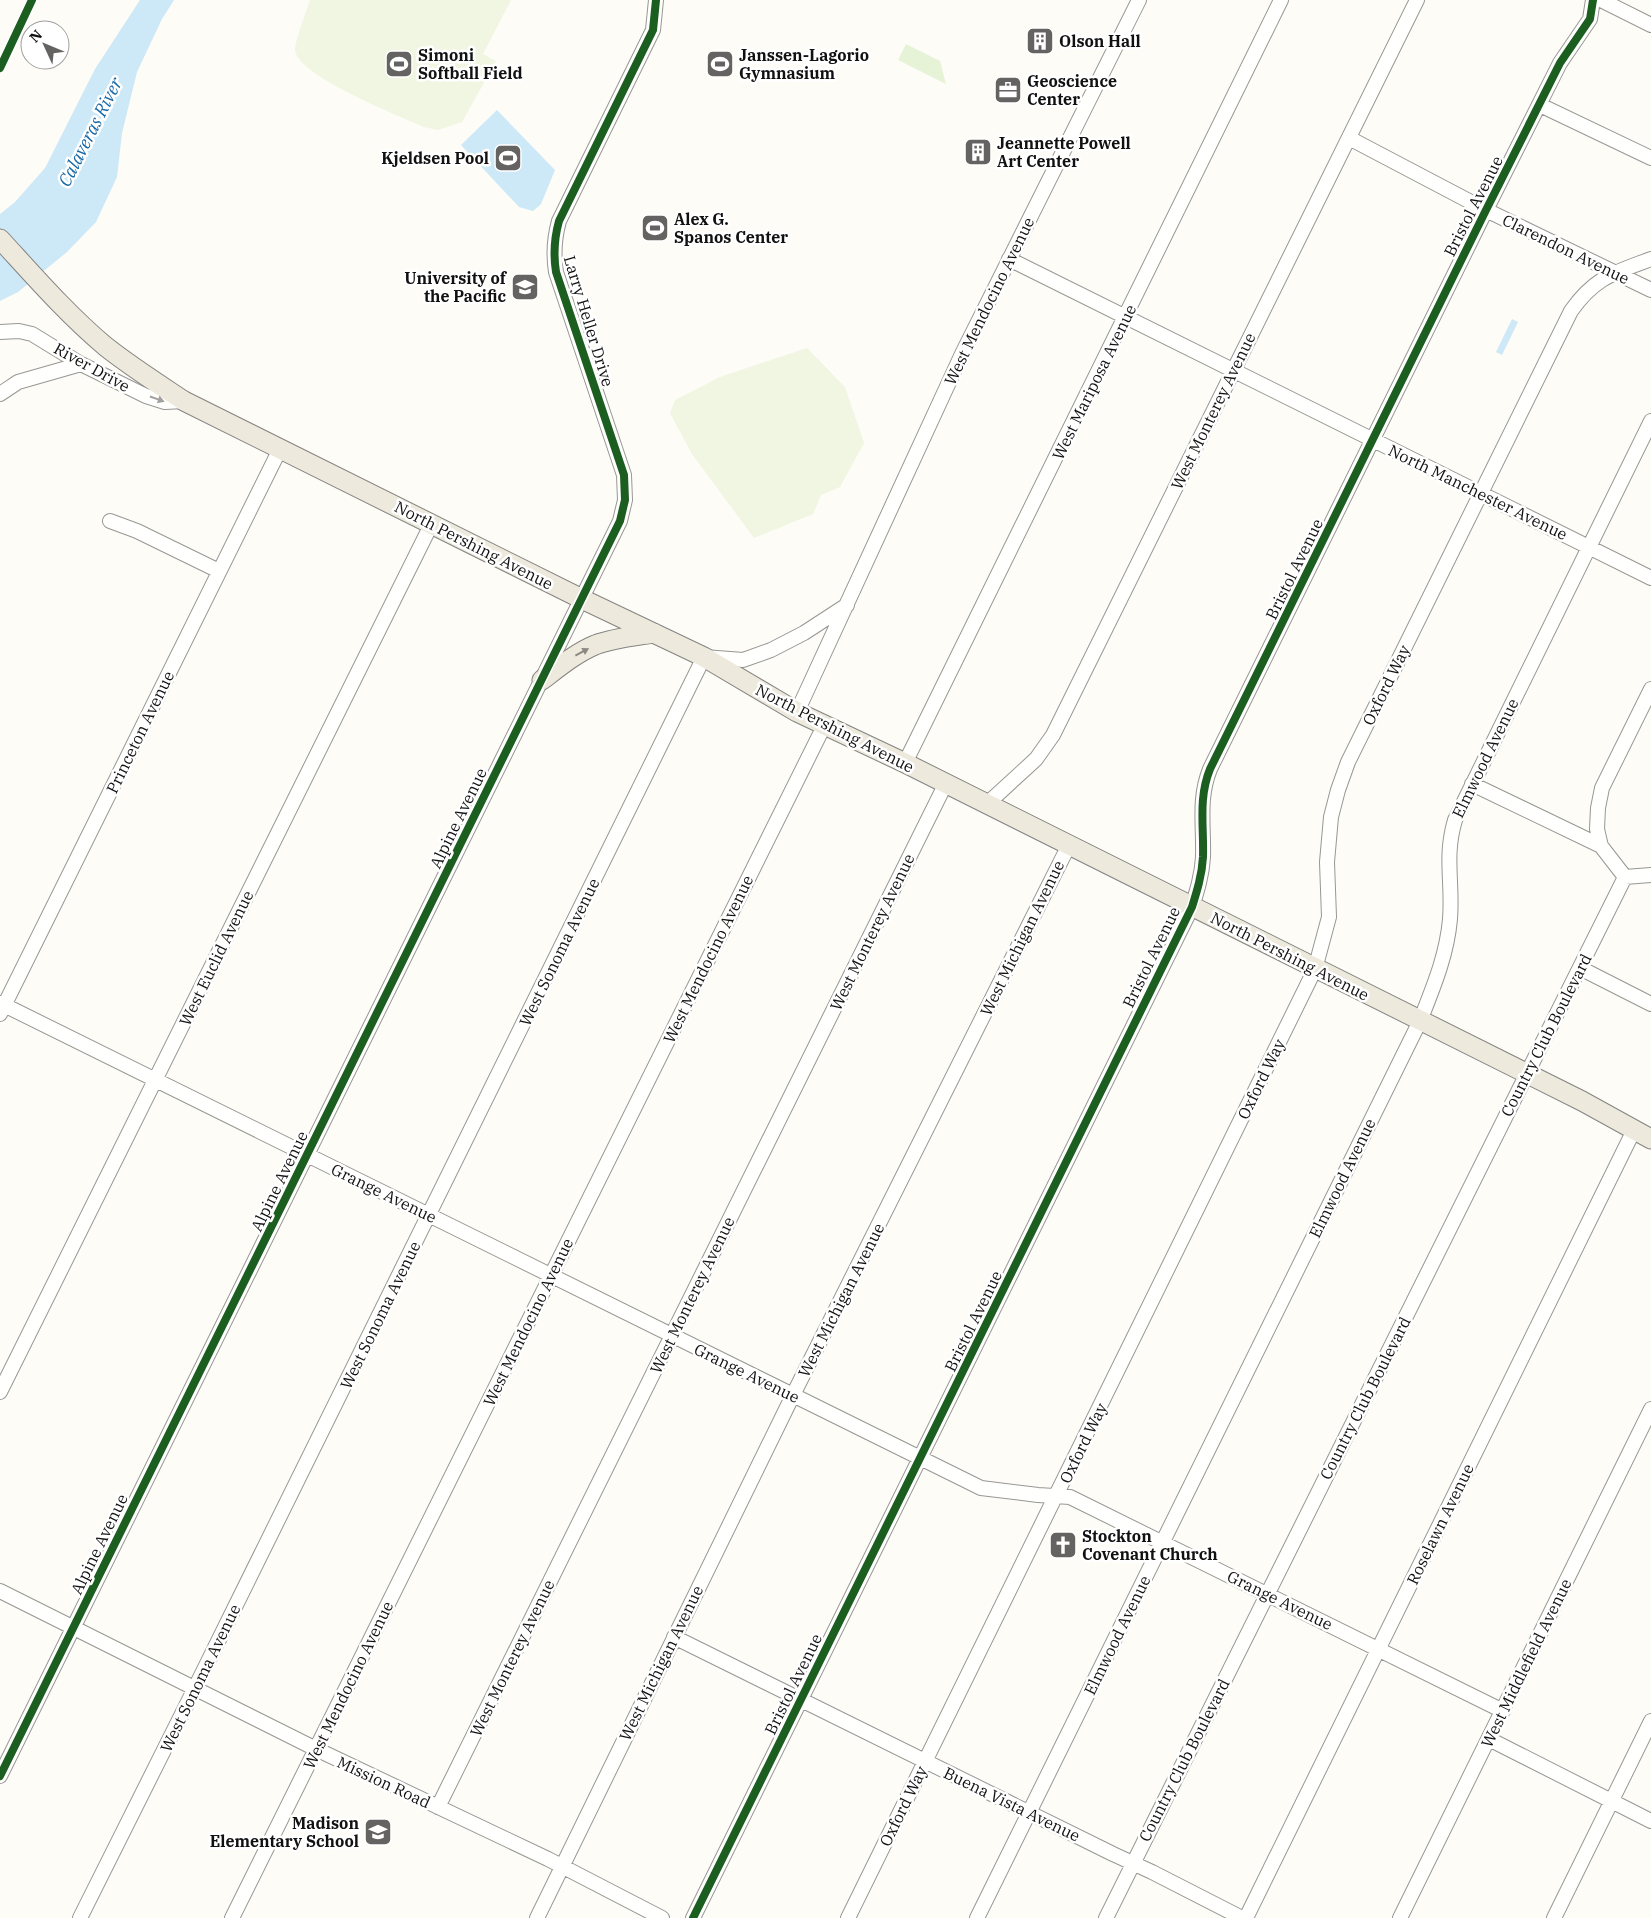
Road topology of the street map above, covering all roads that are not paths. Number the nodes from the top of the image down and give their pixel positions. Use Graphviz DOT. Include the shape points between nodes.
graph roads {
  1 [pos="656,0"];
  2 [pos="1139,0"];
  3 [pos="1281,0"];
  4 [pos="1416,0"];
  5 [pos="1593,0"];
  6 [pos="1601,0"];
  7 [pos="1651,25"];
  8 [pos="1540,105"];
  9 [pos="1349,138"];
  10 [pos="1651,158"];
  11 [pos="1486,210"];
  12 [pos="0,239"];
  13 [pos="1651,258"];
  14 [pos="1010,259"];
  15 [pos="1615,273"];
  16 [pos="1651,290"];
  17 [pos="1126,317"];
  18 [pos="0,332"];
  19 [pos="81,364"];
  20 [pos="1234,371"];
  21 [pos="0,394"];
  22 [pos="184,401"];
  23 [pos="1651,421"];
  24 [pos="1372,440"];
  25 [pos="280,449"];
  26 [pos="1481,493"];
  27 [pos="110,521"];
  28 [pos="432,523"];
  29 [pos="1588,547"];
  30 [pos="219,571"];
  31 [pos="1651,578"];
  32 [pos="582,599"];
  33 [pos="847,605"];
  34 [pos="654,633"];
  35 [pos="704,657"];
  36 [pos="542,680"];
  37 [pos="1651,689"];
  38 [pos="797,712"];
  39 [pos="824,726"];
  40 [pos="905,763"];
  41 [pos="946,784"];
  42 [pos="1472,784"];
  43 [pos="987,804"];
  44 [pos="1068,845"];
  45 [pos="1601,846"];
  46 [pos="1651,875"];
  47 [pos="1625,877"];
  48 [pos="1192,907"];
  49 [pos="1580,968"];
  50 [pos="1315,969"];
  51 [pos="1651,1004"];
  52 [pos="1,1007"];
  53 [pos="1420,1021"];
  54 [pos="1527,1074"];
  55 [pos="156,1081"];
  56 [pos="1643,1134"];
  57 [pos="307,1156"];
  58 [pos="429,1215"];
  59 [pos="550,1276"];
  60 [pos="672,1336"];
  61 [pos="0,1392"];
  62 [pos="793,1395"];
  63 [pos="1651,1409"];
  64 [pos="921,1458"];
  65 [pos="1055,1496"];
  66 [pos="1163,1543"];
  67 [pos="0,1590"];
  68 [pos="1267,1594"];
  69 [pos="74,1627"];
  70 [pos="674,1637"];
  71 [pos="1378,1649"];
  72 [pos="196,1688"];
  73 [pos="801,1700"];
  74 [pos="1503,1711"];
  75 [pos="1651,1721"];
  76 [pos="1489,1739"];
  77 [pos="316,1749"];
  78 [pos="925,1761"];
  79 [pos="0,1776"];
  80 [pos="1611,1801"];
  81 [pos="438,1807"];
  82 [pos="1029,1813"];
  83 [pos="1651,1821"];
  84 [pos="1133,1864"];
  85 [pos="562,1867"];
  86 [pos="80,1918"];
  87 [pos="232,1918"];
  88 [pos="538,1918"];
  89 [pos="662,1918"];
  90 [pos="693,1918"];
  91 [pos="848,1918"];
  92 [pos="977,1918"];
  93 [pos="1106,1918"];
  94 [pos="1242,1918"];
  95 [pos="1246,1918"];
  96 [pos="1400,1918"];
  97 [pos="1554,1918"];
  1 -- 32 [label="street, Larry Heller Drive" via="653,30 563,213 554,239 556,272 619,459 625,487 620,521"];
  2 -- 14 [label="street, West Mendocino Avenue"];
  3 -- 17 [label="street, West Mariposa Avenue"];
  4 -- 9 [label="street, West Monterey Avenue"];
  5 -- 8 [label="street, Bristol Avenue" via="1590,19 1560,63"];
  6 -- 7 [label="street"];
  8 -- 10 [label="street"];
  8 -- 11 [label="street, Bristol Avenue"];
  9 -- 11 [label="street, Clarendon Avenue"];
  9 -- 20 [label="street, West Monterey Avenue"];
  11 -- 15 [label="street, Clarendon Avenue"];
  11 -- 24 [label="street, Bristol Avenue"];
  12 -- 22 [label="main road, North Pershing Avenue" via="56,300 114,353"];
  13 -- 15 [label="street, Oxford Way"];
  14 -- 17 [label="street, North Manchester Avenue"];
  14 -- 33 [label="street, West Mendocino Avenue" via="962,354"];
  15 -- 16 [label="street, Clarendon Avenue"];
  15 -- 26 [label="street, Oxford Way" via="1595,283 1571,311"];
  17 -- 20 [label="street, North Manchester Avenue"];
  17 -- 40 [label="street, West Mariposa Avenue"];
  18 -- 19 [label="street, River Drive" via="32,334"];
  19 -- 21 [label="street" via="18,382"];
  19 -- 22 [label="street, River Drive, one-way" via="146,396 165,402"];
  20 -- 24 [label="street, North Manchester Avenue"];
  20 -- 43 [label="street, West Monterey Avenue" via="1047,746"];
  22 -- 25 [label="main road, North Pershing Avenue"];
  23 -- 29 [label="street, Elmwood Avenue"];
  24 -- 26 [label="street, North Manchester Avenue"];
  24 -- 48 [label="street, Bristol Avenue" via="1207,778 1201,812 1203,858"];
  25 -- 28 [label="main road, North Pershing Avenue"];
  25 -- 30 [label="street, Princeton Avenue"];
  26 -- 29 [label="street, North Manchester Avenue"];
  26 -- 50 [label="street, Oxford Way" via="1348,762 1338,790 1328,842 1329,917"];
  27 -- 30 [label="street"];
  28 -- 32 [label="main road, North Pershing Avenue"];
  28 -- 55 [label="street, West Euclid Avenue"];
  29 -- 31 [label="street, North Manchester Avenue"];
  29 -- 42 [label="street, Elmwood Avenue"];
  30 -- 52 [label="street, Princeton Avenue"];
  32 -- 34 [label="main road, North Pershing Avenue"];
  32 -- 36 [label="street, Alpine Avenue"];
  33 -- 35 [label="street" via="771,650 743,660"];
  33 -- 38 [label="street, West Mendocino Avenue"];
  34 -- 35 [label="main road, North Pershing Avenue"];
  36 -- 34 [label="main road, one-way" via="572,657 595,645"];
  35 -- 38 [label="main road, North Pershing Avenue"];
  35 -- 58 [label="street, West Sonoma Avenue"];
  36 -- 57 [label="street, Alpine Avenue"];
  37 -- 45 [label="street" via="1602,788 1597,829"];
  38 -- 39 [label="main road, North Pershing Avenue"];
  39 -- 40 [label="main road, North Pershing Avenue"];
  39 -- 59 [label="street, West Mendocino Avenue"];
  40 -- 41 [label="main road, North Pershing Avenue"];
  41 -- 43 [label="main road, North Pershing Avenue"];
  41 -- 60 [label="street, West Monterey Avenue"];
  42 -- 45 [label="street"];
  42 -- 53 [label="street, Elmwood Avenue" via="1452,832 1448,851 1448,936"];
  43 -- 44 [label="main road, North Pershing Avenue"];
  44 -- 48 [label="main road, North Pershing Avenue"];
  44 -- 62 [label="street, West Michigan Avenue"];
  45 -- 47 [label="street"];
  46 -- 47 [label="street"];
  47 -- 49 [label="street, Country Club Boulevard"];
  48 -- 50 [label="main road, North Pershing Avenue"];
  48 -- 64 [label="street, Bristol Avenue"];
  49 -- 51 [label="street"];
  49 -- 54 [label="street, Country Club Boulevard"];
  50 -- 53 [label="main road, North Pershing Avenue"];
  50 -- 65 [label="street, Oxford Way"];
  52 -- 55 [label="street, Grange Avenue"];
  53 -- 54 [label="main road, North Pershing Avenue"];
  53 -- 66 [label="street, Elmwood Avenue"];
  54 -- 56 [label="main road, North Pershing Avenue"];
  54 -- 68 [label="street, Country Club Boulevard"];
  55 -- 57 [label="street, Grange Avenue"];
  55 -- 61 [label="street, West Euclid Avenue"];
  56 -- 71 [label="street, Roselawn Avenue"];
  57 -- 58 [label="street, Grange Avenue"];
  57 -- 69 [label="street, Alpine Avenue"];
  58 -- 59 [label="street, Grange Avenue"];
  58 -- 72 [label="street, West Sonoma Avenue"];
  59 -- 60 [label="street, Grange Avenue"];
  59 -- 77 [label="street, West Mendocino Avenue"];
  60 -- 62 [label="street, Grange Avenue"];
  60 -- 81 [label="street, West Monterey Avenue"];
  62 -- 64 [label="street, Grange Avenue"];
  62 -- 70 [label="street, West Michigan Avenue"];
  63 -- 74 [label="street, West Middlefield Avenue"];
  64 -- 65 [label="street, Grange Avenue" via="981,1488"];
  64 -- 73 [label="street, Bristol Avenue"];
  65 -- 66 [label="street, Grange Avenue" via="1070,1496"];
  65 -- 78 [label="street, Oxford Way"];
  66 -- 68 [label="street, Grange Avenue"];
  66 -- 82 [label="street, Elmwood Avenue"];
  67 -- 69 [label="street, Mission Road"];
  68 -- 71 [label="street, Grange Avenue"];
  68 -- 84 [label="street, Country Club Boulevard"];
  69 -- 72 [label="street, Mission Road"];
  69 -- 79 [label="street, Alpine Avenue"];
  70 -- 73 [label="street, Buena Vista Avenue"];
  70 -- 85 [label="street, West Michigan Avenue"];
  71 -- 74 [label="street, Grange Avenue"];
  71 -- 95 [label="street, Roselawn Avenue"];
  72 -- 77 [label="street, Mission Road"];
  72 -- 86 [label="street, West Sonoma Avenue"];
  73 -- 78 [label="street, Buena Vista Avenue"];
  73 -- 90 [label="street, Bristol Avenue"];
  74 -- 76 [label="street, West Middlefield Avenue"];
  75 -- 80 [label="street"];
  76 -- 80 [label="street"];
  76 -- 96 [label="street, West Middlefield Avenue"];
  77 -- 81 [label="street, Mission Road"];
  77 -- 87 [label="street, West Mendocino Avenue"];
  78 -- 82 [label="street, Buena Vista Avenue"];
  78 -- 91 [label="street, Oxford Way"];
  80 -- 83 [label="street"];
  80 -- 97 [label="street"];
  81 -- 85 [label="street, Mission Road"];
  82 -- 84 [label="street, Buena Vista Avenue"];
  82 -- 92 [label="street, Elmwood Avenue"];
  84 -- 93 [label="street, Country Club Boulevard"];
  84 -- 94 [label="street, Buena Vista Avenue"];
  85 -- 88 [label="street, West Michigan Avenue"];
  85 -- 89 [label="street, Mission Road"];
}
